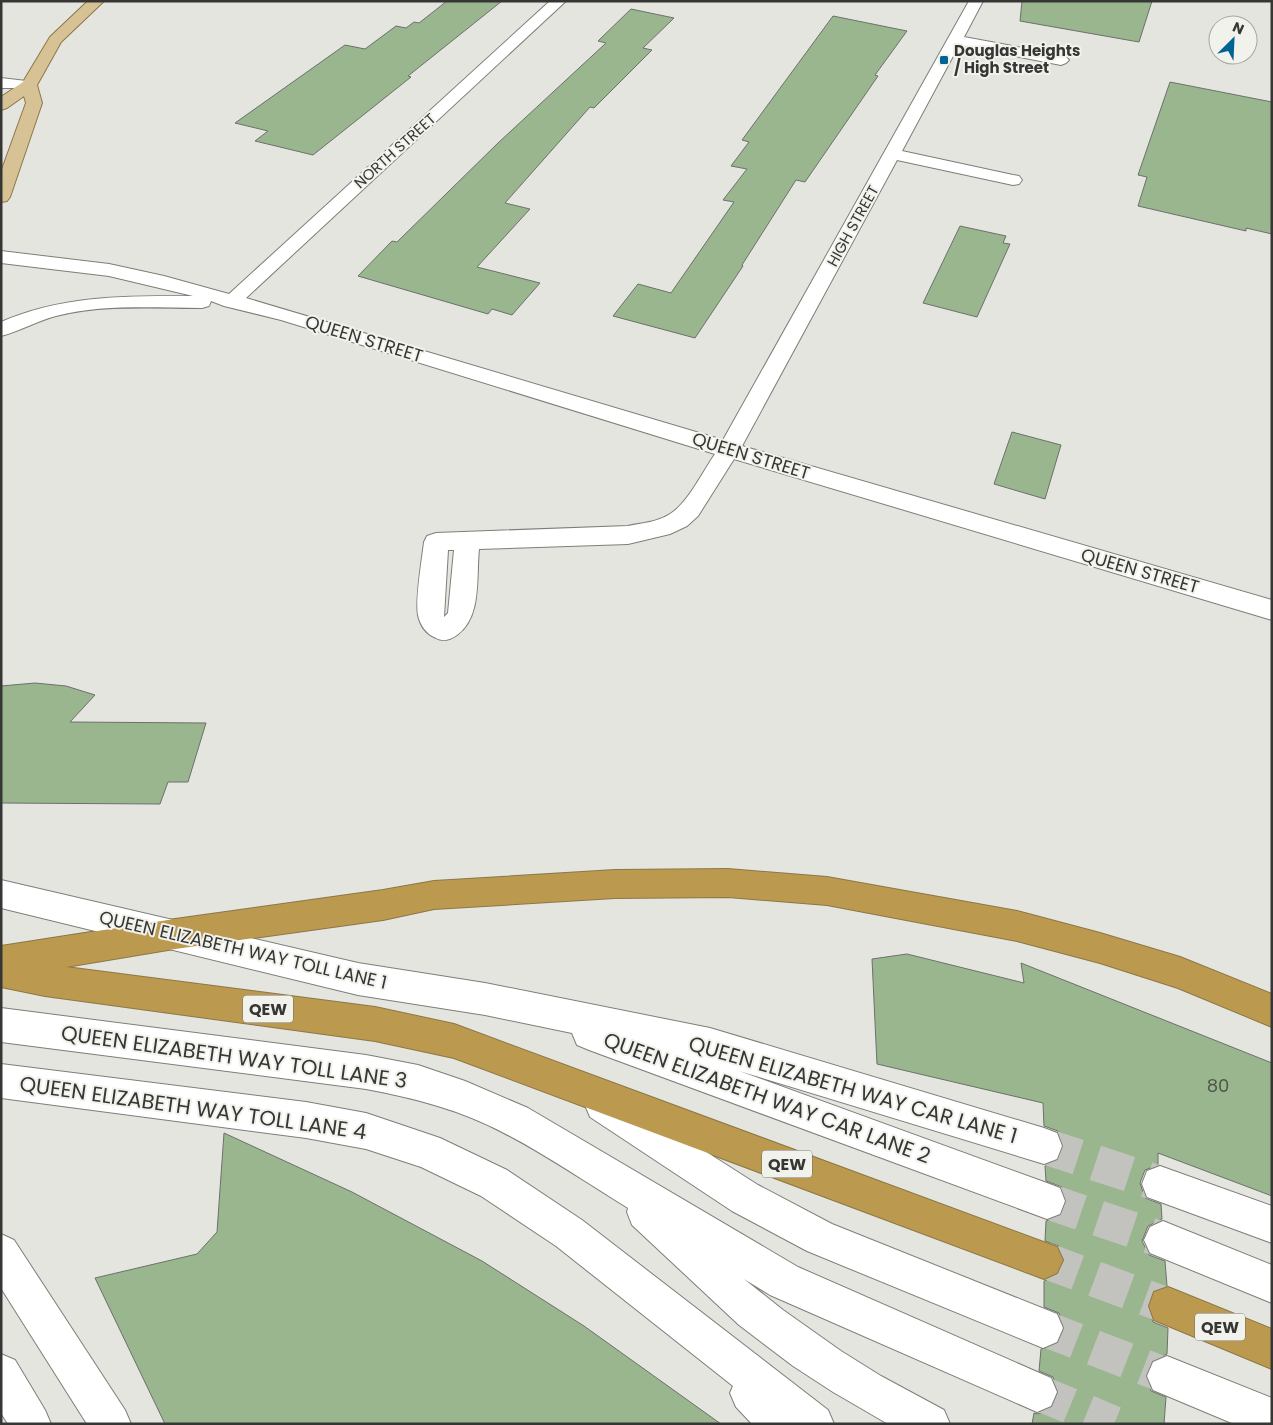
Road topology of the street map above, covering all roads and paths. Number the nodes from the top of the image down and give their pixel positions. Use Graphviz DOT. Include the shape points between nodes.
graph roads {
  1 [pos="97,1"];
  2 [pos="559,1"];
  3 [pos="976,1"];
  4 [pos="955,40"];
  5 [pos="1061,60"];
  6 [pos="1,83"];
  7 [pos="29,85"];
  8 [pos="1,104"];
  9 [pos="892,154"];
  10 [pos="1013,180"];
  11 [pos="1,197"];
  12 [pos="1,257"];
  13 [pos="1,276"];
  14 [pos="231,302"];
  15 [pos="1,330"];
  16 [pos="729,450"];
  17 [pos="467,541"];
  18 [pos="1272,610"];
  19 [pos="1,894"];
  20 [pos="168,935"];
  21 [pos="1,962"];
  22 [pos="1,972"];
  23 [pos="485,999"];
  24 [pos="1272,1011"];
  25 [pos="1,1025"];
  26 [pos="529,1068"];
  27 [pos="1,1081"];
  28 [pos="1044,1146"];
  29 [pos="570,1154"];
  30 [pos="1160,1184"];
  31 [pos="1047,1201"];
  32 [pos="1272,1225"];
  33 [pos="1163,1240"];
  34 [pos="1,1253"];
  35 [pos="1044,1260"];
  36 [pos="1272,1284"];
  37 [pos="1168,1306"];
  38 [pos="664,1308"];
  39 [pos="1043,1328"];
  40 [pos="1272,1349"];
  41 [pos="1,1374"];
  42 [pos="1167,1376"];
  43 [pos="1037,1392"];
  44 [pos="1272,1419"];
  45 [pos="30,1424"];
  46 [pos="111,1424"];
  47 [pos="781,1424"];
  48 [pos="814,1424"];
  49 [pos="930,1424"];
  1 -- 7 [label="main road" via="55,40"];
  2 -- 14 [label="street, NORTH STREET"];
  3 -- 4 [label="street, HIGH STREET"];
  4 -- 5 [label="street"];
  4 -- 9 [label="street, HIGH STREET"];
  6 -- 7 [label="street"];
  7 -- 8 [label="main road"];
  7 -- 11 [label="main road" via="34,103"];
  9 -- 10 [label="street"];
  9 -- 16 [label="street, HIGH STREET"];
  12 -- 14 [label="street, QUEEN STREET" via="108,270"];
  13 -- 14 [label="street, QUEEN STREET"];
  14 -- 15 [label="street" via="87,303 47,311"];
  14 -- 16 [label="street, QUEEN STREET" via="288,316"];
  16 -- 17 [label="street, HIGH STREET" via="690,510 662,528 628,535"];
  16 -- 18 [label="street, QUEEN STREET"];
  17 -- 17 [label="street, HIGH STREET" via="461,613 456,622 444,631 433,622 430,613 436,542"];
  19 -- 20 [label="street, QUEEN ELIZABETH WAY TOLL LANE 1"];
  20 -- 21 [label="highway"];
  20 -- 23 [label="street, QUEEN ELIZABETH WAY TOLL LANE 1" via="358,979"];
  20 -- 24 [label="highway" via="383,905 434,894 615,884 728,883 827,891 1017,926 1180,973"];
  22 -- 26 [label="highway, QEW" via="376,1024 454,1041"];
  23 -- 28 [label="street, QUEEN ELIZABETH WAY CAR LANE 1" via="710,1044"];
  23 -- 31 [label="street, QUEEN ELIZABETH WAY CAR LANE 2" via="551,1020"];
  25 -- 29 [label="street, QUEEN ELIZABETH WAY TOLL LANE 3" via="356,1071 418,1082 516,1120"];
  26 -- 35 [label="highway, QEW"];
  26 -- 39 [label="street, QEW" via="597,1102 745,1198 820,1238"];
  27 -- 38 [label="street, QUEEN ELIZABETH WAY TOLL LANE 4" via="306,1120 366,1131 427,1150 494,1183 569,1233"];
  29 -- 43 [label="street" via="784,1281"];
  29 -- 49 [label="street" via="644,1210 768,1324 838,1373"];
  30 -- 32 [label="street"];
  33 -- 36 [label="street"];
  34 -- 46 [label="street"];
  37 -- 40 [label="highway, QEW"];
  38 -- 47 [label="street"];
  38 -- 48 [label="street"];
  41 -- 45 [label="street"];
  42 -- 44 [label="street"];
}
